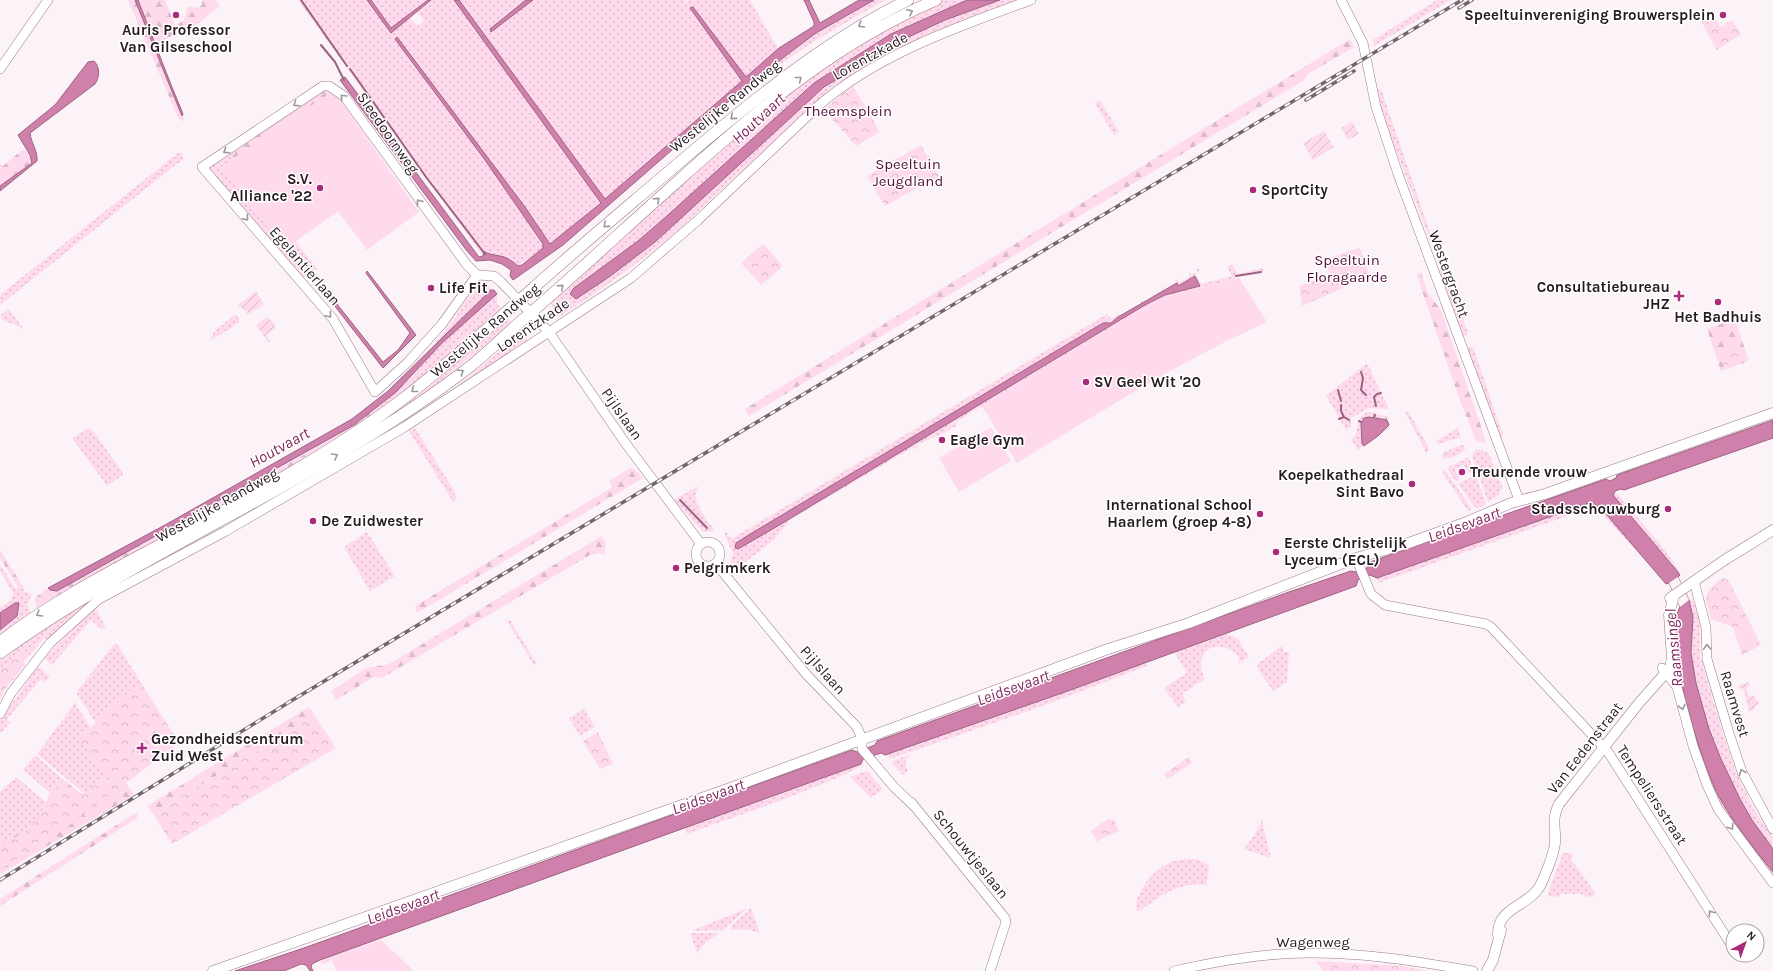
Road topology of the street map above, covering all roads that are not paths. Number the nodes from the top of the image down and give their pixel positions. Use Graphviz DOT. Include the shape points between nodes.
graph roads {
  1 [pos="48,0"];
  2 [pos="908,0"];
  3 [pos="936,0"];
  4 [pos="1031,0"];
  5 [pos="1341,0"];
  6 [pos="0,69"];
  7 [pos="202,167"];
  8 [pos="477,275"];
  9 [pos="519,301"];
  10 [pos="532,313"];
  11 [pos="549,332"];
  12 [pos="1773,413"];
  13 [pos="1521,500"];
  14 [pos="1773,530"];
  15 [pos="701,544"];
  16 [pos="1356,558"];
  17 [pos="716,564"];
  18 [pos="1694,581"];
  19 [pos="0,642"];
  20 [pos="0,653"];
  21 [pos="1664,670"];
  22 [pos="0,714"];
  23 [pos="863,744"];
  24 [pos="1604,748"];
  25 [pos="874,758"];
  26 [pos="1773,828"];
  27 [pos="1773,883"];
  28 [pos="1725,935"];
  29 [pos="1454,969"];
  30 [pos="213,971"];
  31 [pos="990,971"];
  32 [pos="1174,971"];
  33 [pos="1473,971"];
  34 [pos="1488,971"];
  1 -- 6 [label="street"];
  2 -- 9 [label="main road, Westelijke Randweg, one-way" via="862,24 779,80"];
  10 -- 3 [label="main road, Westelijke Randweg, one-way" via="717,146 808,72 859,38"];
  4 -- 11 [label="street, Lorentzkade" via="969,22 855,77 835,91 697,221 631,278"];
  5 -- 13 [label="street, Westergracht" via="1366,55 1376,107 1398,174"];
  8 -- 7 [label="street, Sleedoornweg, one-way" via="443,233 344,96 329,86 323,86"];
  7 -- 8 [label="street, Egelantierlaan, one-way" via="333,319 375,392 442,324"];
  8 -- 9 [label="street, Pijlslaan" via="494,276"];
  9 -- 10 [label="street, Pijlslaan"];
  9 -- 19 [label="main road, Westelijke Randweg, one-way" via="403,398 338,443 97,579 30,620"];
  10 -- 11 [label="street, Pijlslaan"];
  20 -- 10 [label="main road, Westelijke Randweg, one-way" via="103,585 214,526 384,426 472,364"];
  11 -- 15 [label="street, Pijlslaan" via="648,475"];
  11 -- 22 [label="street, Lorentzkade" via="403,428 226,531 99,599 36,659 11,693"];
  12 -- 13 [label="main road"];
  13 -- 16 [label="main road" via="1406,544"];
  14 -- 18 [label="main road"];
  15 -- 17 [label="street" via="710,542 717,545 721,555"];
  15 -- 17 [label="street" via="696,553 698,562 709,567"];
  16 -- 23 [label="main road" via="1189,623 1108,649"];
  16 -- 24 [label="street, Tempeliersstraat" via="1374,598 1385,605 1491,627"];
  17 -- 23 [label="street, Pijlslaan" via="806,674 857,727"];
  18 -- 21 [label="main road" via="1667,601 1663,610 1666,656"];
  26 -- 18 [label="street, Raamvest, one-way" via="1742,772 1728,733 1707,659 1706,627"];
  21 -- 24 [label="main road, Van Eedenstraat"];
  21 -- 27 [label="street, one-way" via="1677,687 1693,746 1718,809"];
  23 -- 25 [label="street, Pijlslaan"];
  23 -- 30 [label="main road"];
  28 -- 24 [label="street, Tempeliersstraat, one-way"];
  24 -- 34 [label="main road, Van Eedenstraat" via="1559,804 1556,812 1557,840 1549,875 1542,891 1536,897 1506,916"];
  25 -- 31 [label="street, Schouwtjeslaan" via="898,783 1006,920"];
  29 -- 32 [label="street, Wagenweg" via="1407,960 1297,954 1244,958"];
  29 -- 33 [label="street, Wagenweg"];
}
